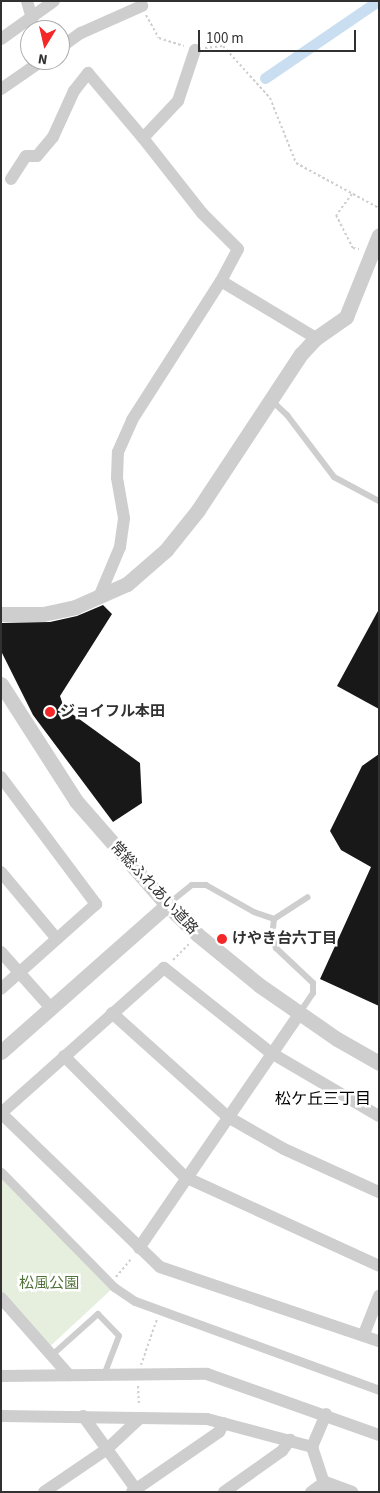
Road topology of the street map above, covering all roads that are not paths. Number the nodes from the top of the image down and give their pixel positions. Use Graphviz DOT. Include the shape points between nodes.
graph roads {
  1 [pos="27,1"];
  2 [pos="54,1"];
  3 [pos="142,6"];
  4 [pos="32,18"];
  5 [pos="1,40"];
  6 [pos="70,41"];
  7 [pos="195,50"];
  8 [pos="29,70"];
  9 [pos="1,89"];
  10 [pos="143,138"];
  11 [pos="11,179"];
  12 [pos="379,234"];
  13 [pos="222,280"];
  14 [pos="316,338"];
  15 [pos="271,400"];
  16 [pos="379,501"];
  17 [pos="99,597"];
  18 [pos="1,614"];
  19 [pos="1,684"];
  20 [pos="1,777"];
  21 [pos="1,872"];
  22 [pos="308,897"];
  23 [pos="167,905"];
  24 [pos="274,919"];
  25 [pos="57,939"];
  26 [pos="1,952"];
  27 [pos="20,973"];
  28 [pos="1,989"];
  29 [pos="50,1007"];
  30 [pos="112,1013"];
  31 [pos="299,1014"];
  32 [pos="1,1052"];
  33 [pos="271,1053"];
  34 [pos="64,1056"];
  35 [pos="379,1063"];
  36 [pos="228,1116"];
  37 [pos="379,1116"];
  38 [pos="1,1172"];
  39 [pos="185,1177"];
  40 [pos="379,1192"];
  41 [pos="140,1248"];
  42 [pos="379,1266"];
  43 [pos="379,1296"];
  44 [pos="1,1298"];
  45 [pos="364,1334"];
  46 [pos="379,1340"];
  47 [pos="51,1356"];
  48 [pos="69,1375"];
  49 [pos="104,1375"];
  50 [pos="1,1376"];
  51 [pos="379,1390"];
  52 [pos="326,1414"];
  53 [pos="1,1416"];
  54 [pos="83,1416"];
  55 [pos="139,1419"];
  56 [pos="224,1423"];
  57 [pos="379,1435"];
  58 [pos="290,1440"];
  59 [pos="312,1447"];
  60 [pos="106,1449"];
  61 [pos="326,1487"];
  62 [pos="135,1491"];
  63 [pos="44,1492"];
  64 [pos="224,1492"];
  65 [pos="311,1492"];
  66 [pos="352,1492"];
  1 -- 4 [label="street"];
  2 -- 4 [label="street"];
  3 -- 6 [label="street"];
  4 -- 5 [label="street"];
  7 -- 10 [label="street" via="178,101"];
  8 -- 9 [label="street"];
  10 -- 11 [label="street" via="88,73 74,91 53,137 37,156 26,156"];
  10 -- 13 [label="street" via="202,213 238,249"];
  12 -- 14 [label="street" via="346,317"];
  13 -- 14 [label="street"];
  13 -- 17 [label="street" via="132,420 118,452 117,478 124,518 120,547"];
  14 -- 15 [label="street"];
  15 -- 16 [label="lane" via="287,415 334,477"];
  15 -- 17 [label="street" via="198,510 166,550 127,584"];
  17 -- 18 [label="street" via="54,612"];
  19 -- 23 [label="street, 常総ふれあい道路" via="76,801"];
  20 -- 25 [label="street" via="96,904"];
  21 -- 25 [label="street"];
  22 -- 24 [label="lane"];
  23 -- 24 [label="lane" via="192,885 206,885 254,912"];
  23 -- 29 [label="street"];
  23 -- 31 [label="street, 常総ふれあい道路" via="198,935"];
  24 -- 31 [label="lane" via="272,937 276,948 313,983 313,993"];
  25 -- 27 [label="street"];
  26 -- 27 [label="street"];
  27 -- 28 [label="street"];
  27 -- 29 [label="street"];
  29 -- 32 [label="street"];
  30 -- 33 [label="street" via="164,968"];
  30 -- 34 [label="street"];
  30 -- 36 [label="street"];
  31 -- 33 [label="street"];
  31 -- 35 [label="street, 常総ふれあい道路"];
  33 -- 36 [label="street"];
  33 -- 37 [label="street"];
  34 -- 39 [label="street"];
  34 -- 41 [label="street" via="1,1113"];
  36 -- 39 [label="street"];
  36 -- 40 [label="street" via="284,1149"];
  38 -- 51 [label="street" via="111,1284 135,1301"];
  39 -- 41 [label="street"];
  39 -- 42 [label="street"];
  41 -- 45 [label="street" via="160,1266"];
  43 -- 45 [label="street"];
  44 -- 47 [label="street"];
  45 -- 46 [label="street"];
  47 -- 48 [label="street"];
  47 -- 49 [label="lane" via="98,1314 119,1336"];
  48 -- 49 [label="street"];
  48 -- 50 [label="street"];
  49 -- 52 [label="street" via="207,1374"];
  52 -- 57 [label="street"];
  52 -- 59 [label="street"];
  53 -- 54 [label="street"];
  54 -- 55 [label="street"];
  54 -- 60 [label="street"];
  55 -- 56 [label="street" via="207,1419"];
  55 -- 60 [label="street"];
  56 -- 58 [label="street"];
  56 -- 62 [label="street" via="219,1432"];
  58 -- 59 [label="street"];
  58 -- 64 [label="street" via="282,1451"];
  59 -- 61 [label="street"];
  60 -- 62 [label="street"];
  60 -- 63 [label="street"];
  61 -- 65 [label="street"];
  61 -- 66 [label="street"];
}
